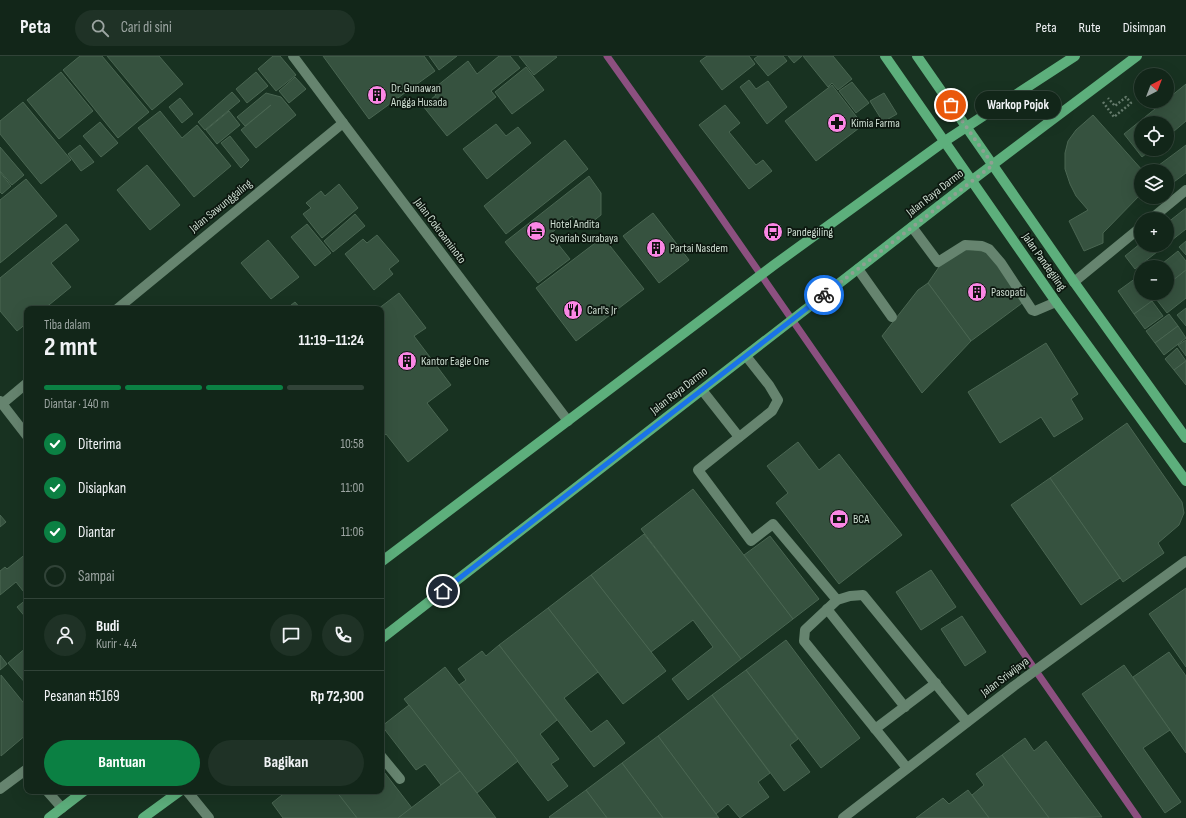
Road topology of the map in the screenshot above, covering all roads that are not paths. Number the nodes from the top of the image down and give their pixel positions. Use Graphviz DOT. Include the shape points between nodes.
graph roads {
  1 [pos="293,56"];
  2 [pos="885,56"];
  3 [pos="917,56"];
  4 [pos="1075,56"];
  5 [pos="1137,56"];
  6 [pos="343,124"];
  7 [pos="967,127"];
  8 [pos="945,141"];
  9 [pos="993,165"];
  10 [pos="971,181"];
  11 [pos="1186,190"];
  12 [pos="1159,212"];
  13 [pos="912,227"];
  14 [pos="1134,233"];
  15 [pos="858,269"];
  16 [pos="1074,282"];
  17 [pos="1056,302"];
  18 [pos="121,306"];
  19 [pos="892,317"];
  20 [pos="746,356"];
  21 [pos="24,385"];
  22 [pos="702,390"];
  23 [pos="1,403"];
  24 [pos="568,421"];
  25 [pos="24,432"];
  26 [pos="739,437"];
  27 [pos="1186,438"];
  28 [pos="1186,481"];
  29 [pos="384,560"];
  30 [pos="1186,561"];
  31 [pos="837,600"];
  32 [pos="827,609"];
  33 [pos="384,637"];
  34 [pos="936,683"];
  35 [pos="905,707"];
  36 [pos="967,722"];
  37 [pos="875,729"];
  38 [pos="384,760"];
  39 [pos="907,768"];
  40 [pos="24,770"];
  41 [pos="400,779"];
  42 [pos="2,784"];
  43 [pos="50,794"];
  44 [pos="80,794"];
  45 [pos="176,794"];
  46 [pos="189,794"];
  47 [pos="62,808"];
  48 [pos="49,818"];
  49 [pos="143,818"];
  50 [pos="209,818"];
  51 [pos="843,818"];
  1 -- 6 [label="street, Jalan Cokroaminoto"];
  2 -- 8 [label="main road, Jalan Pandegiling"];
  3 -- 7 [label="main road, Jalan Pandegiling"];
  4 -- 7 [label="main road"];
  5 -- 9 [label="main road, Jalan Raya Darmo"];
  6 -- 18 [label="street, Jalan Sawunggaling"];
  6 -- 24 [label="street, Jalan Cokroaminoto"];
  7 -- 8 [label="main road"];
  7 -- 9 [label="main road, Jalan Pandegiling"];
  8 -- 10 [label="main road, Jalan Pandegiling"];
  8 -- 24 [label="main road" via="774,265"];
  9 -- 10 [label="main road, Jalan Raya Darmo"];
  9 -- 16 [label="main road, Jalan Pandegiling"];
  10 -- 13 [label="main road, Jalan Raya Darmo"];
  10 -- 17 [label="main road, Jalan Pandegiling"];
  11 -- 12 [label="street"];
  13 -- 15 [label="main road, Jalan Raya Darmo"];
  13 -- 17 [label="street" via="938,262 966,245 982,246 994,253 1032,310"];
  14 -- 16 [label="street"];
  15 -- 19 [label="street"];
  15 -- 20 [label="main road, Jalan Raya Darmo"];
  16 -- 27 [label="main road, Jalan Pandegiling"];
  17 -- 28 [label="main road, Jalan Pandegiling"];
  20 -- 22 [label="main road, Jalan Raya Darmo"];
  20 -- 26 [label="street" via="778,400 772,411"];
  21 -- 23 [label="street"];
  22 -- 26 [label="street"];
  22 -- 33 [label="main road, Jalan Raya Darmo"];
  23 -- 25 [label="street"];
  24 -- 29 [label="main road"];
  26 -- 31 [label="street" via="698,470 751,541 773,524"];
  30 -- 36 [label="street, Jalan Sriwijaya"];
  31 -- 32 [label="street"];
  31 -- 34 [label="street" via="863,595"];
  32 -- 35 [label="street"];
  32 -- 37 [label="street" via="805,630 804,641"];
  34 -- 35 [label="street"];
  34 -- 36 [label="street"];
  35 -- 37 [label="street"];
  36 -- 39 [label="street, Jalan Sriwijaya"];
  37 -- 39 [label="street"];
  38 -- 41 [label="street"];
  39 -- 51 [label="street, Jalan Sriwijaya"];
  40 -- 42 [label="street"];
  43 -- 47 [label="street"];
  44 -- 47 [label="main road"];
  45 -- 49 [label="main road"];
  46 -- 50 [label="street"];
  47 -- 48 [label="main road"];
}
